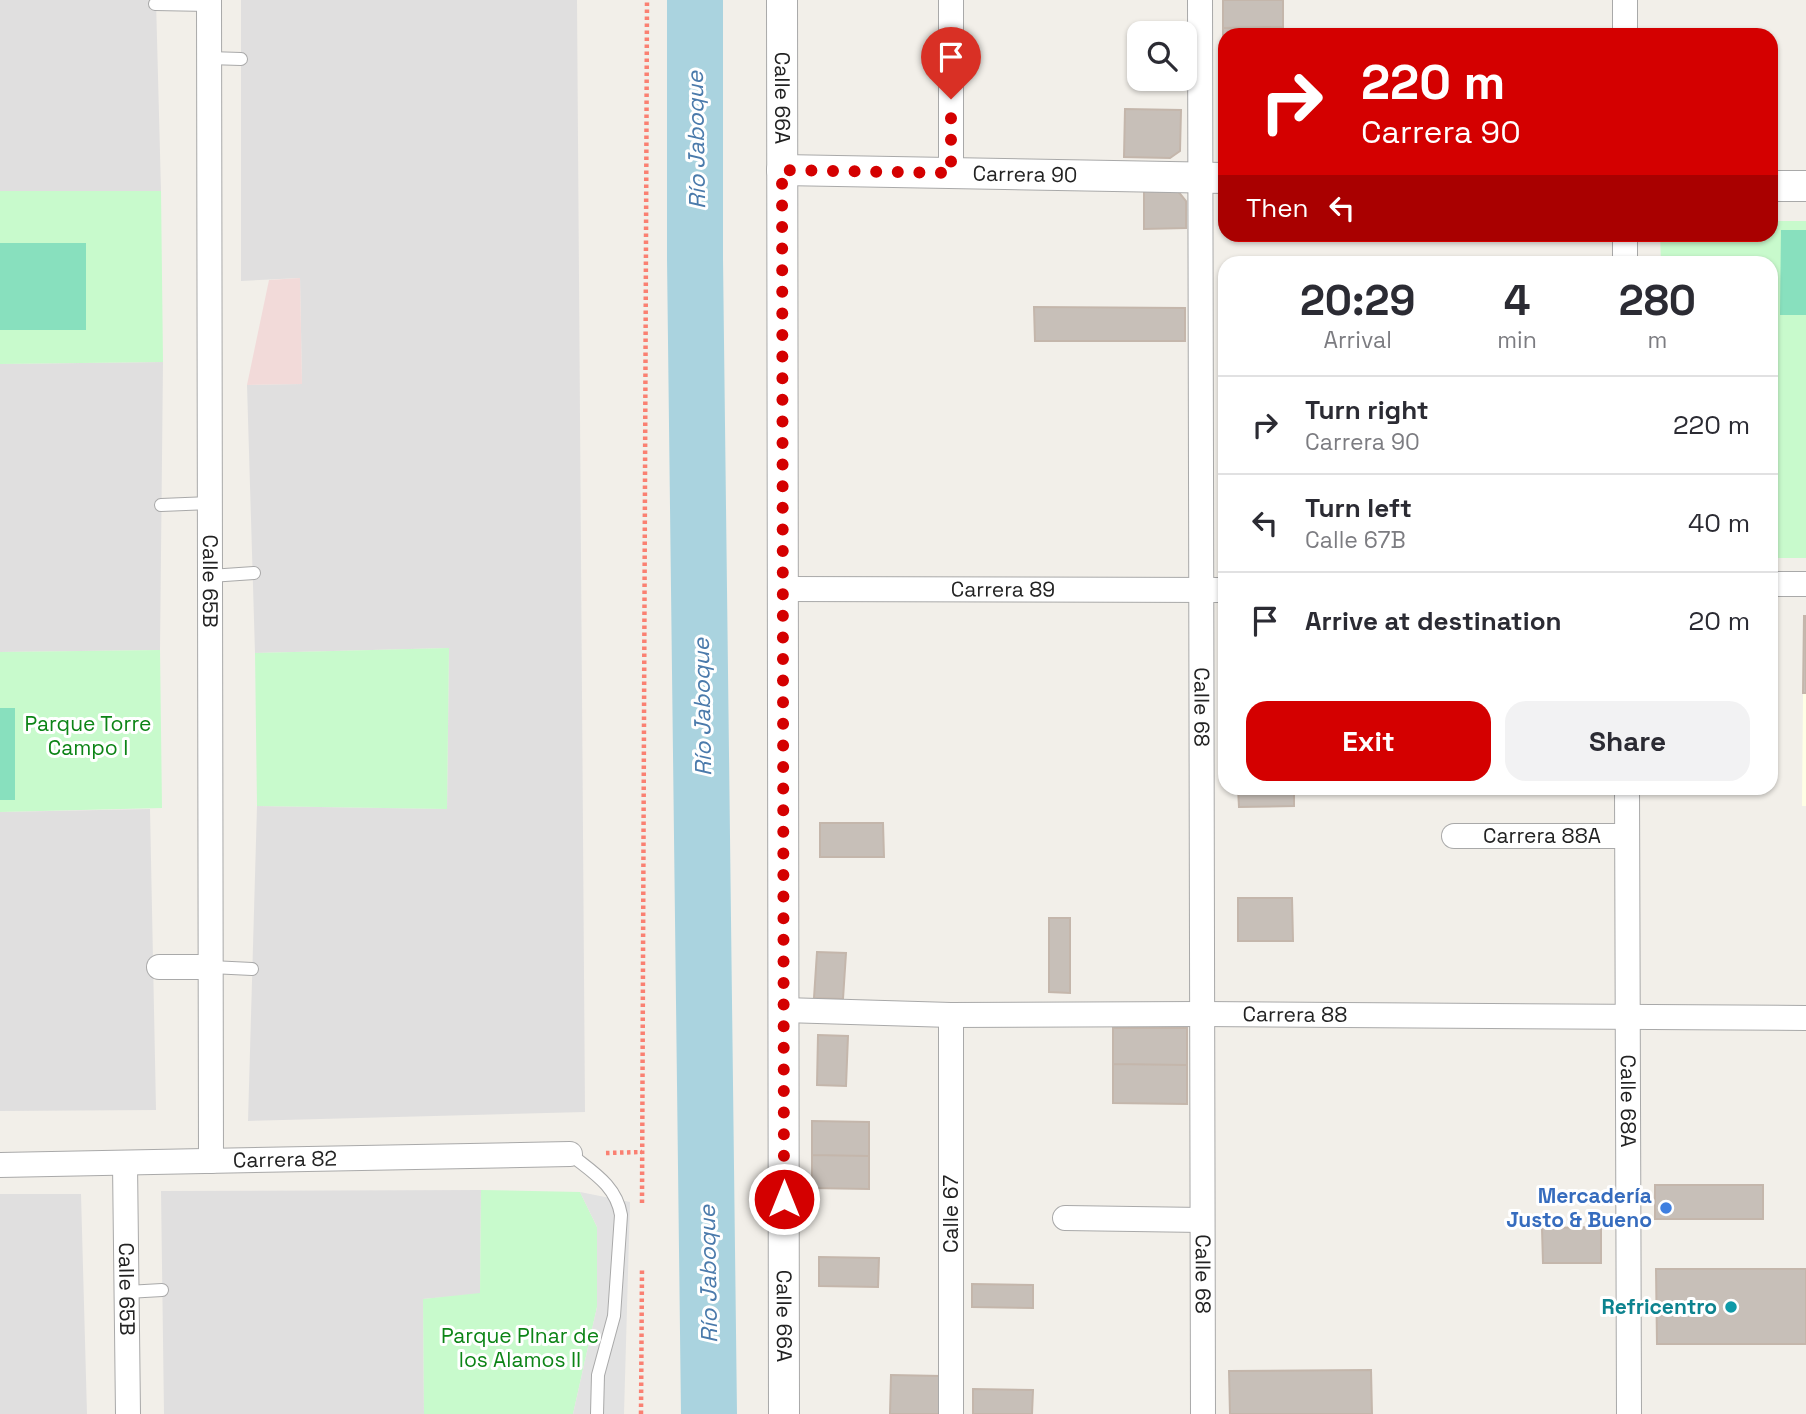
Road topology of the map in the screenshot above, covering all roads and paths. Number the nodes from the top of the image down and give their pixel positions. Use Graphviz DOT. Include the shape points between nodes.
graph roads {
  1 [pos="648,0"];
  2 [pos="782,0"];
  3 [pos="951,0"];
  4 [pos="1200,0"];
  5 [pos="1625,0"];
  6 [pos="209,3"];
  7 [pos="155,4"];
  8 [pos="1625,28"];
  9 [pos="209,58"];
  10 [pos="241,59"];
  11 [pos="782,170"];
  12 [pos="951,173"];
  13 [pos="1213,178"];
  14 [pos="1778,186"];
  15 [pos="1806,186"];
  16 [pos="210,503"];
  17 [pos="161,505"];
  18 [pos="254,573"];
  19 [pos="210,576"];
  20 [pos="1778,584"];
  21 [pos="1806,584"];
  22 [pos="783,589"];
  23 [pos="1213,590"];
  24 [pos="1627,795"];
  25 [pos="1454,836"];
  26 [pos="1627,836"];
  27 [pos="159,967"];
  28 [pos="211,967"];
  29 [pos="252,969"];
  30 [pos="784,1010"];
  31 [pos="951,1014"];
  32 [pos="1202,1014"];
  33 [pos="1628,1018"];
  34 [pos="1806,1018"];
  35 [pos="570,1154"];
  36 [pos="211,1161"];
  37 [pos="125,1163"];
  38 [pos="0,1165"];
  39 [pos="642,1207"];
  40 [pos="1065,1218"];
  41 [pos="1202,1220"];
  42 [pos="642,1262"];
  43 [pos="162,1290"];
  44 [pos="127,1292"];
  45 [pos="128,1414"];
  46 [pos="597,1414"];
  47 [pos="641,1414"];
  48 [pos="785,1414"];
  49 [pos="951,1414"];
  50 [pos="1203,1414"];
  51 [pos="1629,1414"];
  1 -- 39 [label="path"];
  2 -- 11 [label="street, Calle 66A"];
  3 -- 12 [label="street"];
  4 -- 13 [label="street, Calle 68"];
  5 -- 8 [label="street"];
  6 -- 7 [label="lane"];
  6 -- 9 [label="street, Calle 65B"];
  9 -- 10 [label="lane"];
  9 -- 16 [label="street, Calle 65B"];
  11 -- 12 [label="street, Carrera 90"];
  11 -- 22 [label="street, Calle 66A"];
  12 -- 13 [label="street, Carrera 90"];
  13 -- 23 [label="street, Calle 68"];
  14 -- 15 [label="street"];
  16 -- 17 [label="lane"];
  16 -- 19 [label="street, Calle 65B"];
  18 -- 19 [label="lane"];
  19 -- 28 [label="street, Calle 65B"];
  20 -- 21 [label="street"];
  22 -- 23 [label="street, Carrera 89"];
  22 -- 30 [label="street, Calle 66A"];
  23 -- 32 [label="street, Calle 68"];
  24 -- 26 [label="street, Calle 68A"];
  25 -- 26 [label="street, Carrera 88A"];
  26 -- 33 [label="street, Calle 68A"];
  27 -- 28 [label="street"];
  28 -- 29 [label="lane"];
  28 -- 36 [label="street, Calle 65B"];
  30 -- 31 [label="street, Carrera 88"];
  30 -- 48 [label="street, Calle 66A"];
  31 -- 32 [label="street, Carrera 88"];
  31 -- 49 [label="street, Calle 67"];
  32 -- 33 [label="street, Carrera 88"];
  32 -- 41 [label="street, Calle 68"];
  33 -- 34 [label="street, Carrera 88"];
  33 -- 51 [label="street, Calle 68A"];
  35 -- 36 [label="street, Carrera 82"];
  35 -- 46 [label="lane" via="608,1184 619,1200 621,1215 614,1316 598,1375"];
  36 -- 37 [label="street, Carrera 82"];
  37 -- 38 [label="street, Carrera 82"];
  37 -- 44 [label="street, Calle 65B"];
  40 -- 41 [label="street"];
  41 -- 50 [label="street, Calle 68"];
  42 -- 47 [label="path"];
  43 -- 44 [label="lane"];
  44 -- 45 [label="street, Calle 65B"];
}
